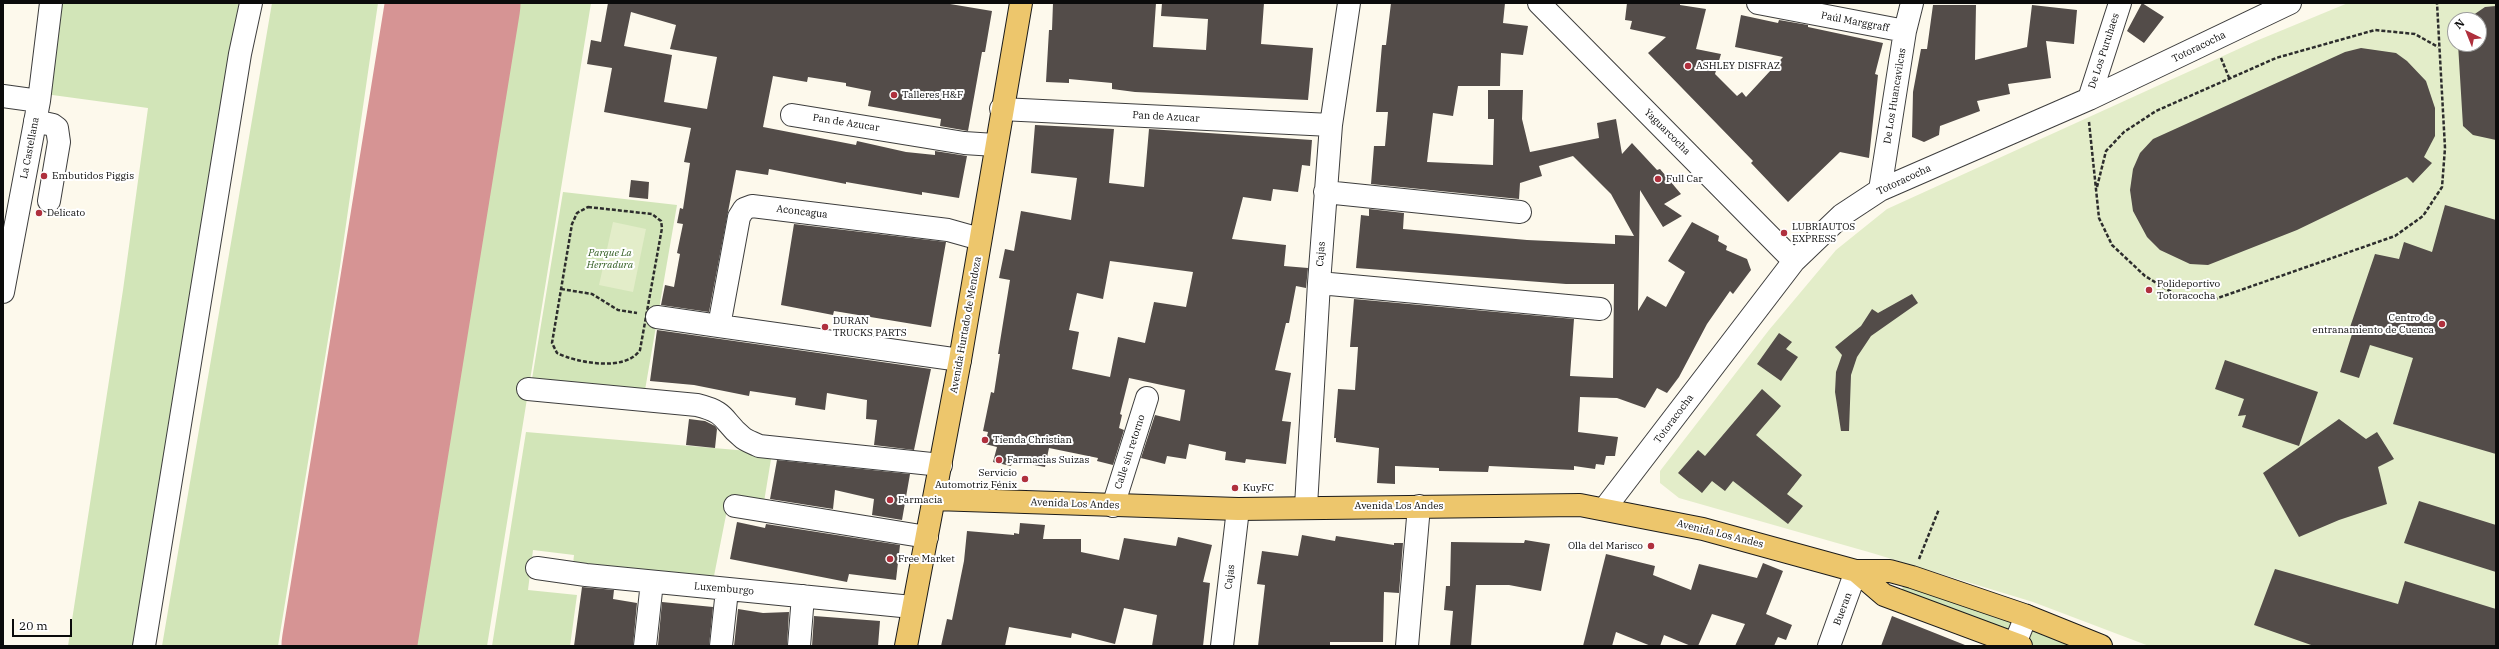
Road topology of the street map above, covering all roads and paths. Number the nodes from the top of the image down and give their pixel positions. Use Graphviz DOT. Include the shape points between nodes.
graph roads {
  1 [pos="51,3"];
  2 [pos="251,3"];
  3 [pos="1020,3"];
  4 [pos="1349,3"];
  5 [pos="1539,3"];
  6 [pos="1912,3"];
  7 [pos="2120,3"];
  8 [pos="2290,3"];
  9 [pos="2437,3"];
  10 [pos="1771,4"];
  11 [pos="1905,31"];
  12 [pos="2438,47"];
  13 [pos="3,96"];
  14 [pos="2089,99"];
  15 [pos="1001,109"];
  16 [pos="37,111"];
  17 [pos="792,115"];
  18 [pos="1331,125"];
  19 [pos="995,145"];
  20 [pos="2097,189"];
  21 [pos="1880,190"];
  22 [pos="1325,192"];
  23 [pos="49,201"];
  24 [pos="1520,212"];
  25 [pos="980,239"];
  26 [pos="1794,261"];
  27 [pos="1319,283"];
  28 [pos="4,287"];
  29 [pos="561,289"];
  30 [pos="1600,309"];
  31 [pos="652,316"];
  32 [pos="719,326"];
  33 [pos="960,360"];
  34 [pos="528,390"];
  35 [pos="1147,398"];
  36 [pos="941,465"];
  37 [pos="934,499"];
  38 [pos="735,506"];
  39 [pos="1113,506"];
  40 [pos="1306,506"];
  41 [pos="1419,506"];
  42 [pos="1605,508"];
  43 [pos="1238,509"];
  44 [pos="1939,509"];
  45 [pos="927,537"];
  46 [pos="537,568"];
  47 [pos="1856,571"];
  48 [pos="1912,577"];
  49 [pos="652,582"];
  50 [pos="727,590"];
  51 [pos="803,596"];
  52 [pos="912,607"];
  53 [pos="2026,616"];
  54 [pos="2016,645"];
  55 [pos="144,646"];
  56 [pos="645,646"];
  57 [pos="721,646"];
  58 [pos="799,646"];
  59 [pos="906,646"];
  60 [pos="1222,646"];
  61 [pos="1407,646"];
  62 [pos="1829,646"];
  63 [pos="2101,646"];
  1 -- 16 [label="street, La Castellana"];
  2 -- 55 [label="street" via="240,54"];
  3 -- 15 [label="main road, Avenida Hurtado de Mendoza"];
  4 -- 18 [label="street, Cajas"];
  5 -- 26 [label="street, Yaguarcocha"];
  6 -- 11 [label="street, De Los Huancavilcas"];
  7 -- 14 [label="street, De Los Puruhaes"];
  8 -- 14 [label="street, Totoracocha"];
  9 -- 12 [label="path"];
  10 -- 11 [label="street, Paúl Marggraff"];
  11 -- 21 [label="street, De Los Huancavilcas"];
  12 -- 20 [label="path" via="2414,34 2376,30 2276,58 2156,111 2124,132 2106,152"];
  12 -- 20 [label="path" via="2445,110 2442,187 2423,216 2395,236 2215,299 2196,299 2178,296 2145,276 2112,245 2099,218"];
  13 -- 16 [label="street"];
  14 -- 20 [label="path"];
  14 -- 21 [label="street, Totoracocha"];
  15 -- 18 [label="street, Pan de Azucar"];
  15 -- 19 [label="main road, Avenida Hurtado de Mendoza"];
  16 -- 23 [label="street" via="58,128 59,142"];
  16 -- 28 [label="street, La Castellana"];
  17 -- 19 [label="street, Pan de Azucar" via="964,143"];
  18 -- 22 [label="street, Cajas"];
  19 -- 25 [label="main road, Avenida Hurtado de Mendoza"];
  21 -- 26 [label="street, Totoracocha" via="1842,214"];
  22 -- 24 [label="street"];
  22 -- 27 [label="street, Cajas"];
  25 -- 32 [label="street, Aconcagua" via="948,230 752,206 744,209 739,218"];
  25 -- 33 [label="main road, Avenida Hurtado de Mendoza"];
  26 -- 42 [label="street, Totoracocha"];
  27 -- 30 [label="street"];
  27 -- 40 [label="street, Cajas"];
  29 -- 31 [label="path" via="592,294 618,310"];
  29 -- 31 [label="path" via="552,338 554,349 562,355 588,364 632,358 640,350"];
  29 -- 31 [label="path" via="572,224 577,213 588,207 652,214 661,221 662,228"];
  31 -- 32 [label="street"];
  32 -- 33 [label="street"];
  33 -- 36 [label="main road, Avenida Hurtado de Mendoza"];
  34 -- 36 [label="street" via="697,405 715,409 742,438 759,446"];
  35 -- 39 [label="street, Calle sin retorno"];
  36 -- 37 [label="main road, Avenida Hurtado de Mendoza"];
  37 -- 39 [label="main road, Avenida Los Andes"];
  37 -- 45 [label="main road, Avenida Hurtado de Mendoza"];
  38 -- 45 [label="street"];
  39 -- 43 [label="main road, Avenida Los Andes"];
  40 -- 41 [label="main road, Avenida Los Andes"];
  40 -- 43 [label="main road, Avenida Los Andes"];
  41 -- 42 [label="main road, Avenida Los Andes" via="1580,505"];
  41 -- 61 [label="street"];
  42 -- 47 [label="main road, Avenida Los Andes" via="1703,529"];
  43 -- 60 [label="street, Cajas"];
  44 -- 48 [label="path"];
  45 -- 52 [label="main road, Avenida Hurtado de Mendoza"];
  46 -- 49 [label="street, Luxemburgo"];
  47 -- 48 [label="main road, Avenida Los Andes" via="1890,571"];
  47 -- 54 [label="main road, Avenida Los Andes" via="1884,595"];
  47 -- 62 [label="street, Bueran"];
  48 -- 53 [label="main road, Avenida Los Andes"];
  49 -- 50 [label="street, Luxemburgo"];
  49 -- 56 [label="street"];
  50 -- 51 [label="street, Luxemburgo"];
  50 -- 57 [label="street"];
  51 -- 52 [label="street, Luxemburgo"];
  51 -- 58 [label="street"];
  52 -- 59 [label="main road, Avenida Hurtado de Mendoza"];
  53 -- 54 [label="street"];
  53 -- 63 [label="main road, Avenida Los Andes"];
}
